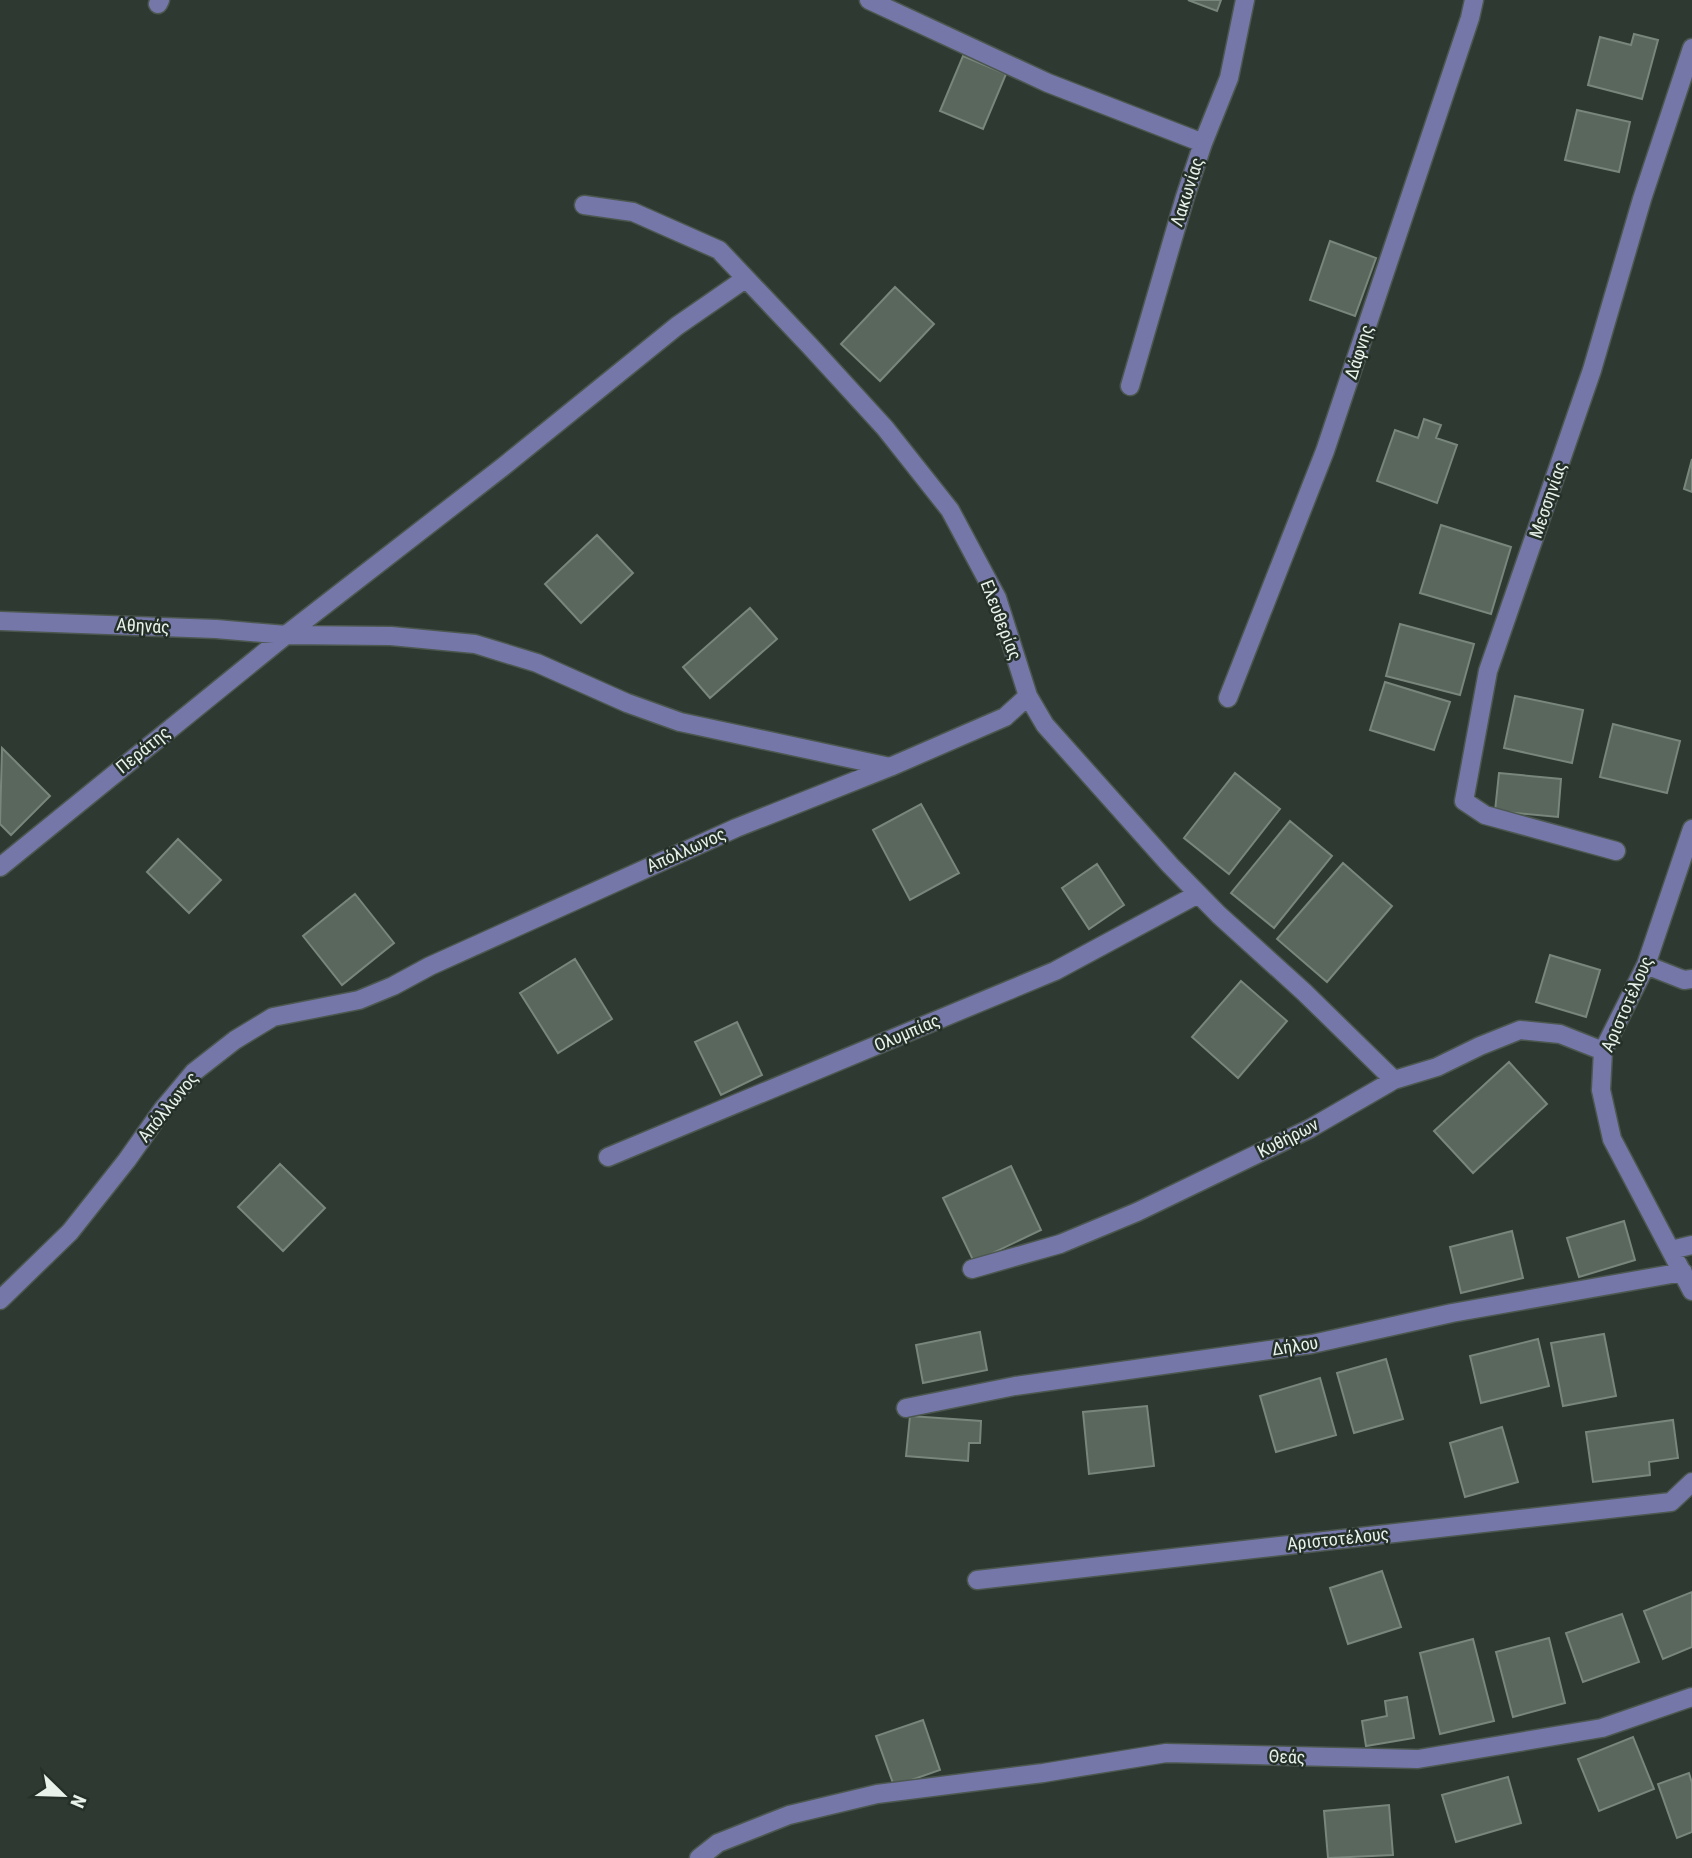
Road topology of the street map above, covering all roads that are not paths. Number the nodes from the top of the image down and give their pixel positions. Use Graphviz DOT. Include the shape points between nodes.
graph roads {
  1 [pos="869,0"];
  2 [pos="1245,0"];
  3 [pos="1474,0"];
  4 [pos="1692,48"];
  5 [pos="1203,143"];
  6 [pos="584,205"];
  7 [pos="745,279"];
  8 [pos="1130,386"];
  9 [pos="0,621"];
  10 [pos="286,635"];
  11 [pos="1028,696"];
  12 [pos="1228,698"];
  13 [pos="890,767"];
  14 [pos="1692,829"];
  15 [pos="1616,851"];
  16 [pos="0,867"];
  17 [pos="1198,894"];
  18 [pos="1646,965"];
  19 [pos="1692,979"];
  20 [pos="1603,1051"];
  21 [pos="1394,1080"];
  22 [pos="608,1157"];
  23 [pos="1692,1245"];
  24 [pos="1671,1250"];
  25 [pos="972,1269"];
  26 [pos="1683,1272"];
  27 [pos="1692,1291"];
  28 [pos="0,1300"];
  29 [pos="906,1408"];
  30 [pos="1692,1482"];
  31 [pos="977,1580"];
  32 [pos="1692,1697"];
  33 [pos="699,1858"];
  1 -- 5 [label="street" via="1048,83"];
  2 -- 5 [label="street, Λακωνίας" via="1229,78"];
  3 -- 12 [label="street, Δάφνης" via="1325,450"];
  4 -- 15 [label="street, Μεσσηνίας" via="1592,370 1488,671 1464,801 1485,815"];
  5 -- 8 [label="street, Λακωνίας"];
  6 -- 7 [label="street, Ελευθερίας" via="633,212 719,250"];
  7 -- 10 [label="street, Περάτης" via="677,326"];
  7 -- 11 [label="street, Ελευθερίας" via="884,428 950,510 997,598"];
  9 -- 10 [label="street, Αθηνάς"];
  10 -- 13 [label="street" via="391,636 475,644 537,663 680,722"];
  10 -- 16 [label="street, Περάτης"];
  11 -- 13 [label="street, Απόλλωνος" via="1005,717"];
  11 -- 17 [label="street, Ελευθερίας" via="1045,725"];
  13 -- 28 [label="street, Απόλλωνος" via="736,828 359,1000 273,1017 194,1072 70,1231"];
  14 -- 18 [label="street, Αριστοτέλους"];
  17 -- 21 [label="street, Ελευθερίας"];
  17 -- 22 [label="street, Ολυμπίας" via="1055,971"];
  18 -- 19 [label="street"];
  18 -- 20 [label="street, Αριστοτέλους"];
  20 -- 21 [label="street, Κυθήρων" via="1560,1034 1521,1030 1437,1067"];
  20 -- 24 [label="street, Αριστοτέλους" via="1601,1090 1612,1139"];
  21 -- 25 [label="street, Κυθήρων" via="1309,1129 1137,1212 1060,1244"];
  23 -- 24 [label="street"];
  24 -- 26 [label="street, Αριστοτέλους"];
  26 -- 27 [label="street, Αριστοτέλους"];
  26 -- 29 [label="street, Δήλου" via="1452,1313 1312,1344 1015,1386"];
  30 -- 31 [label="street, Αριστοτέλους" via="1671,1502"];
  32 -- 33 [label="street, Θεάς" via="1602,1728 1418,1759 1166,1753 877,1794 789,1815 718,1843"];
}
